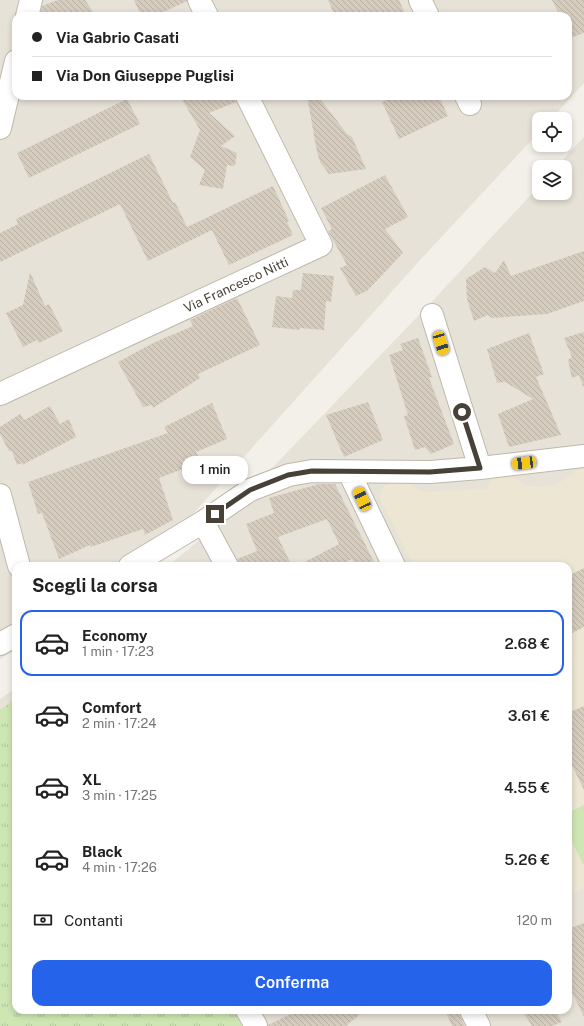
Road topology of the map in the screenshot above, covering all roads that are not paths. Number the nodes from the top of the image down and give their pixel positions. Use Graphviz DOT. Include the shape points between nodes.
graph roads {
  1 [pos="31,0"];
  2 [pos="199,0"];
  3 [pos="420,0"];
  4 [pos="28,12"];
  5 [pos="205,12"];
  6 [pos="426,12"];
  7 [pos="12,52"];
  8 [pos="0,57"];
  9 [pos="12,78"];
  10 [pos="249,100"];
  11 [pos="0,128"];
  12 [pos="432,315"];
  13 [pos="0,394"];
  14 [pos="584,456"];
  15 [pos="480,468"];
  16 [pos="350,472"];
  17 [pos="0,495"];
  18 [pos="203,522"];
  19 [pos="18,562"];
  20 [pos="137,562"];
  21 [pos="226,562"];
  22 [pos="392,562"];
  23 [pos="12,637"];
  24 [pos="0,644"];
  25 [pos="249,1014"];
  26 [pos="473,1014"];
  27 [pos="256,1026"];
  28 [pos="479,1026"];
  1 -- 4 [label="street"];
  2 -- 5 [label="street"];
  3 -- 6 [label="street"];
  7 -- 8 [label="street"];
  9 -- 11 [label="street"];
  10 -- 13 [label="street, Via Francesco Nitti" via="321,245"];
  12 -- 15 [label="street"];
  14 -- 15 [label="street"];
  15 -- 16 [label="street" via="430,472"];
  16 -- 18 [label="street" via="312,471 288,475 250,490"];
  16 -- 22 [label="street"];
  17 -- 19 [label="street"];
  18 -- 20 [label="street"];
  18 -- 21 [label="street"];
  23 -- 24 [label="street"];
  25 -- 27 [label="street"];
  26 -- 28 [label="street"];
}
